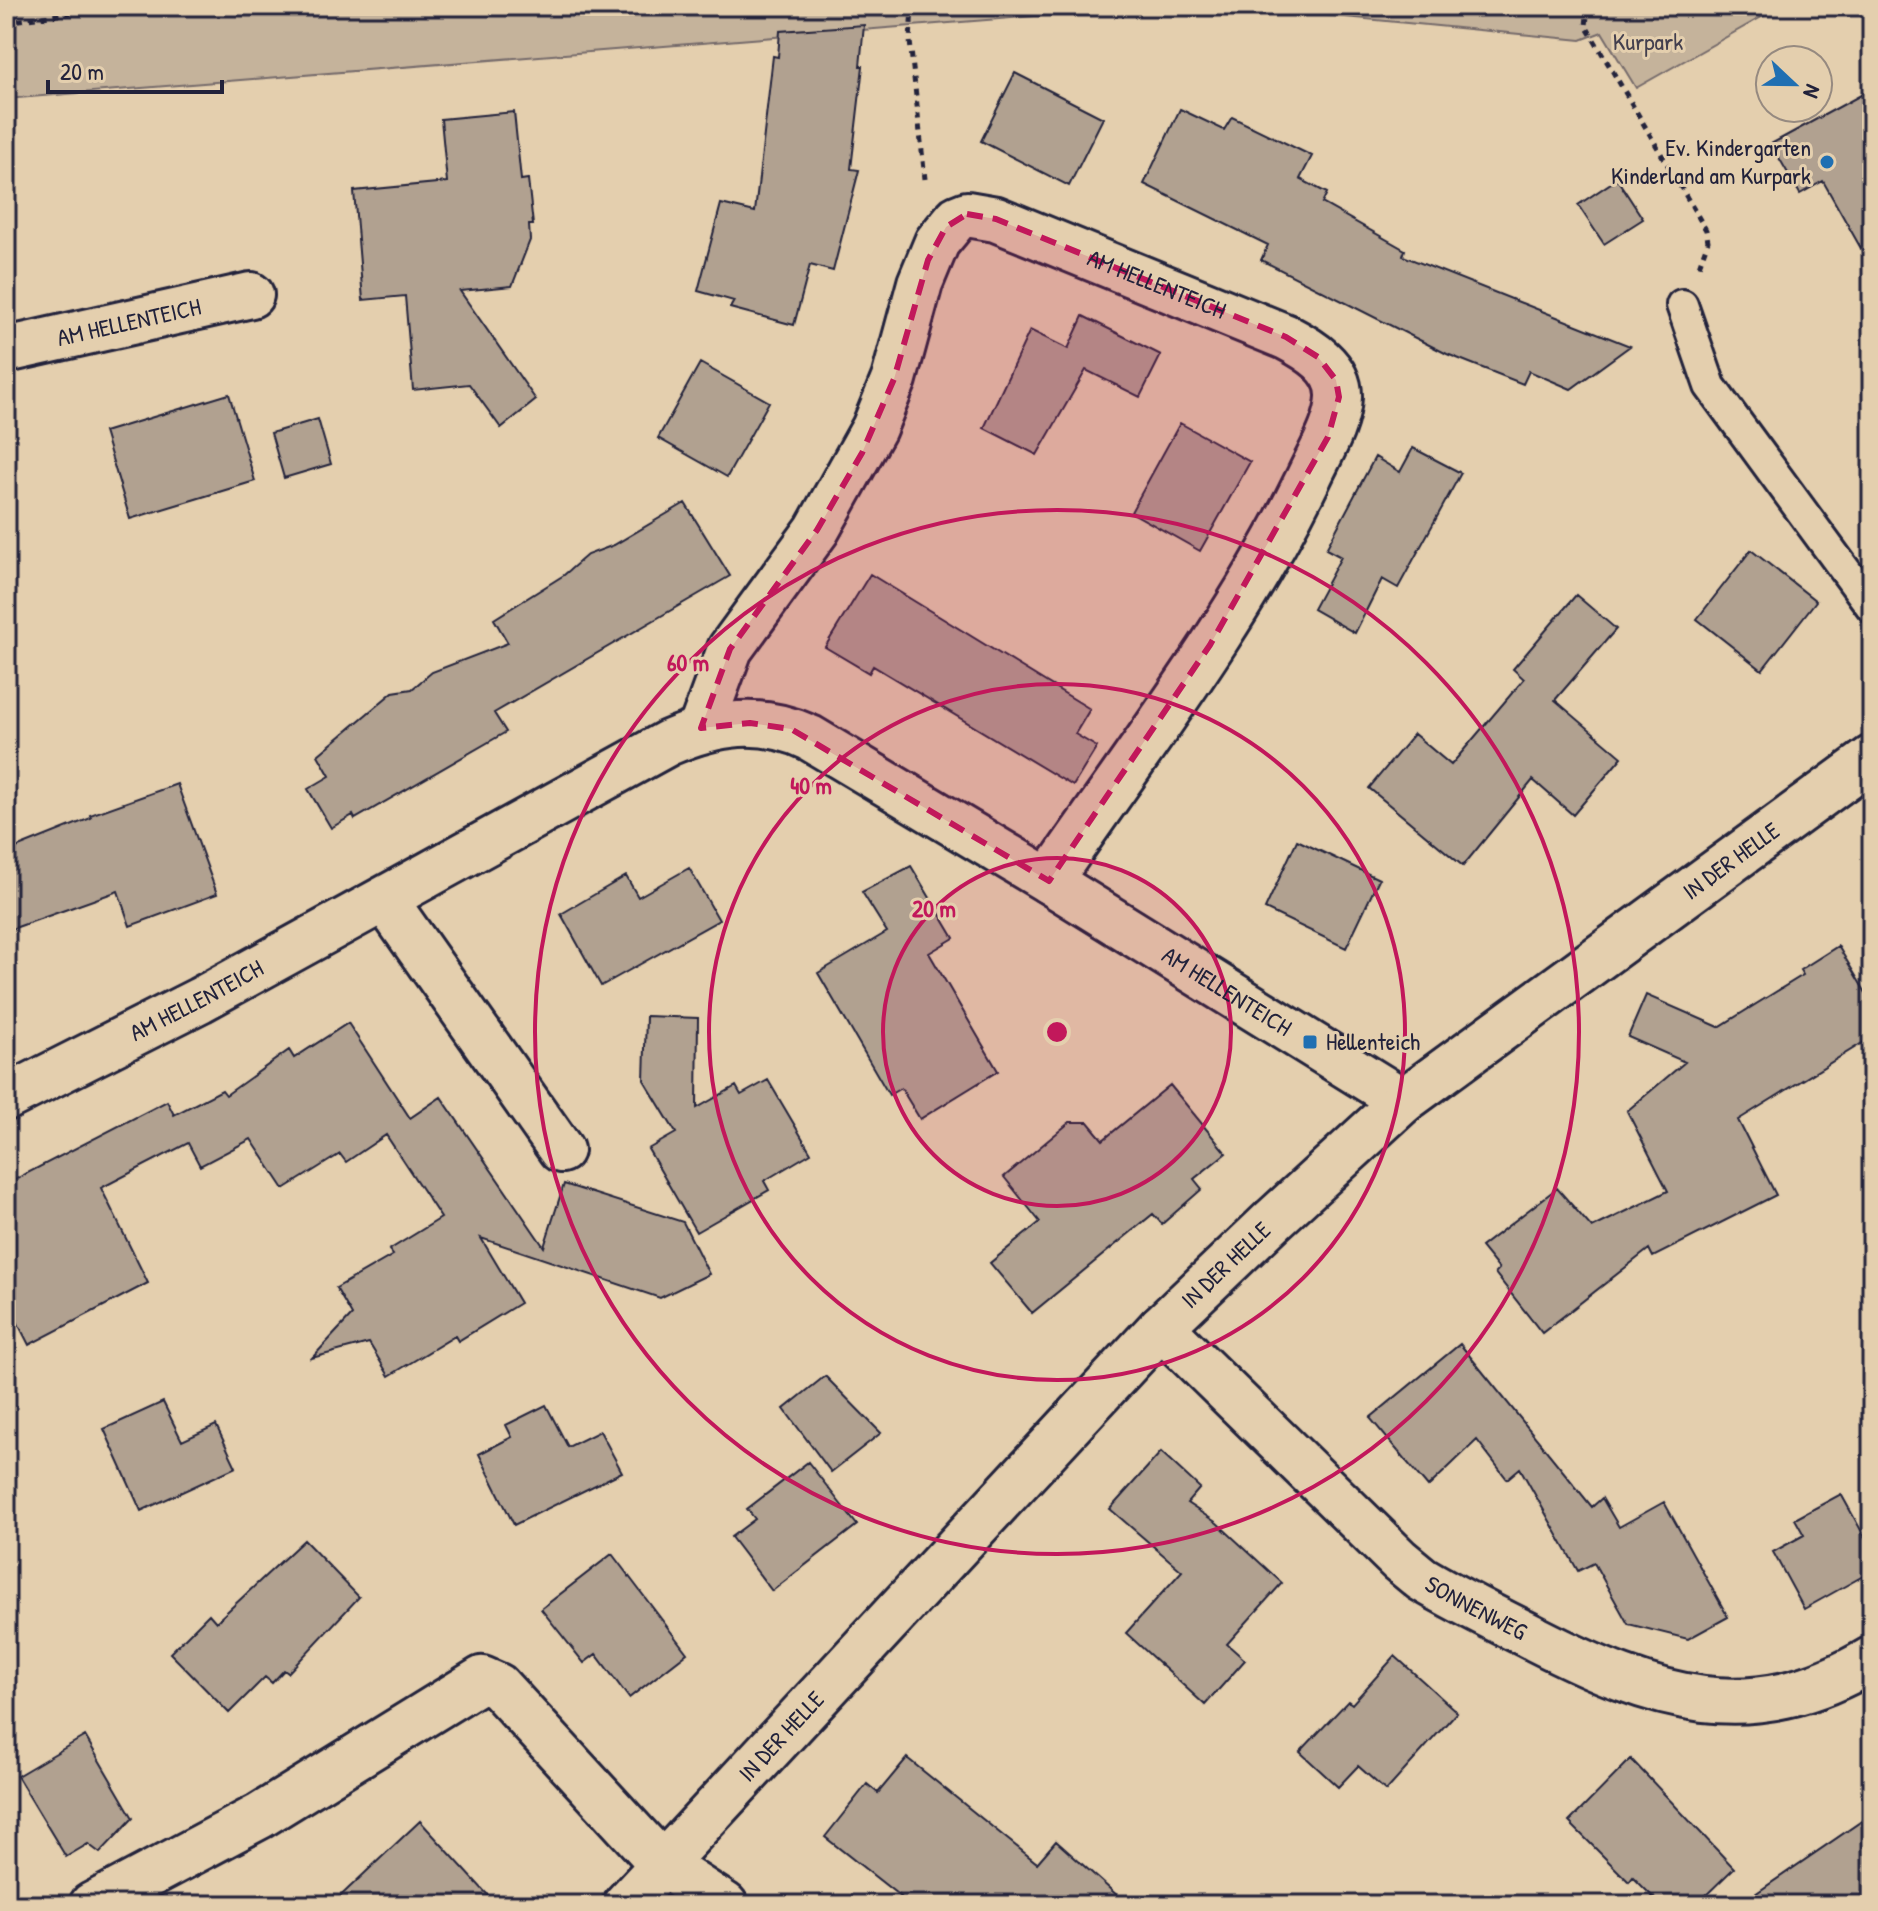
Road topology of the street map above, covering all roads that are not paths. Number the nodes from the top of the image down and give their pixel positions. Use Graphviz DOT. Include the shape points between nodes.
graph roads {
  1 [pos="251,295"];
  2 [pos="1682,305"];
  3 [pos="6,350"];
  4 [pos="1872,607"];
  5 [pos="701,728"];
  6 [pos="1872,758"];
  7 [pos="1049,881"];
  8 [pos="385,900"];
  9 [pos="6,1098"];
  10 [pos="1403,1101"];
  11 [pos="561,1150"];
  12 [pos="1161,1327"];
  13 [pos="1872,1659"];
  14 [pos="662,1864"];
  15 [pos="92,1905"];
  16 [pos="625,1905"];
  17 [pos="725,1905"];
  1 -- 3 [label="street, AM HELLENTEICH"];
  2 -- 4 [label="lane" via="1710,386"];
  5 -- 7 [label="street, AM HELLENTEICH" via="770,723 791,729"];
  5 -- 7 [label="street, AM HELLENTEICH" via="730,649 817,530 868,440 894,379 928,260 946,227 967,214 996,219 1286,337 1329,368 1339,397 1328,437 1263,562"];
  5 -- 8 [label="street, AM HELLENTEICH"];
  6 -- 10 [label="street, IN DER HELLE"];
  7 -- 10 [label="street, AM HELLENTEICH"];
  8 -- 9 [label="street, AM HELLENTEICH"];
  8 -- 11 [label="street"];
  10 -- 12 [label="street, IN DER HELLE"];
  12 -- 13 [label="street, SONNENWEG" via="1410,1569 1449,1595 1591,1666 1703,1701 1732,1702 1792,1696"];
  12 -- 14 [label="street, IN DER HELLE"];
  14 -- 15 [label="street" via="498,1686 482,1679 260,1816"];
  14 -- 16 [label="street, IN DER HELLE"];
  14 -- 17 [label="street"];
}
